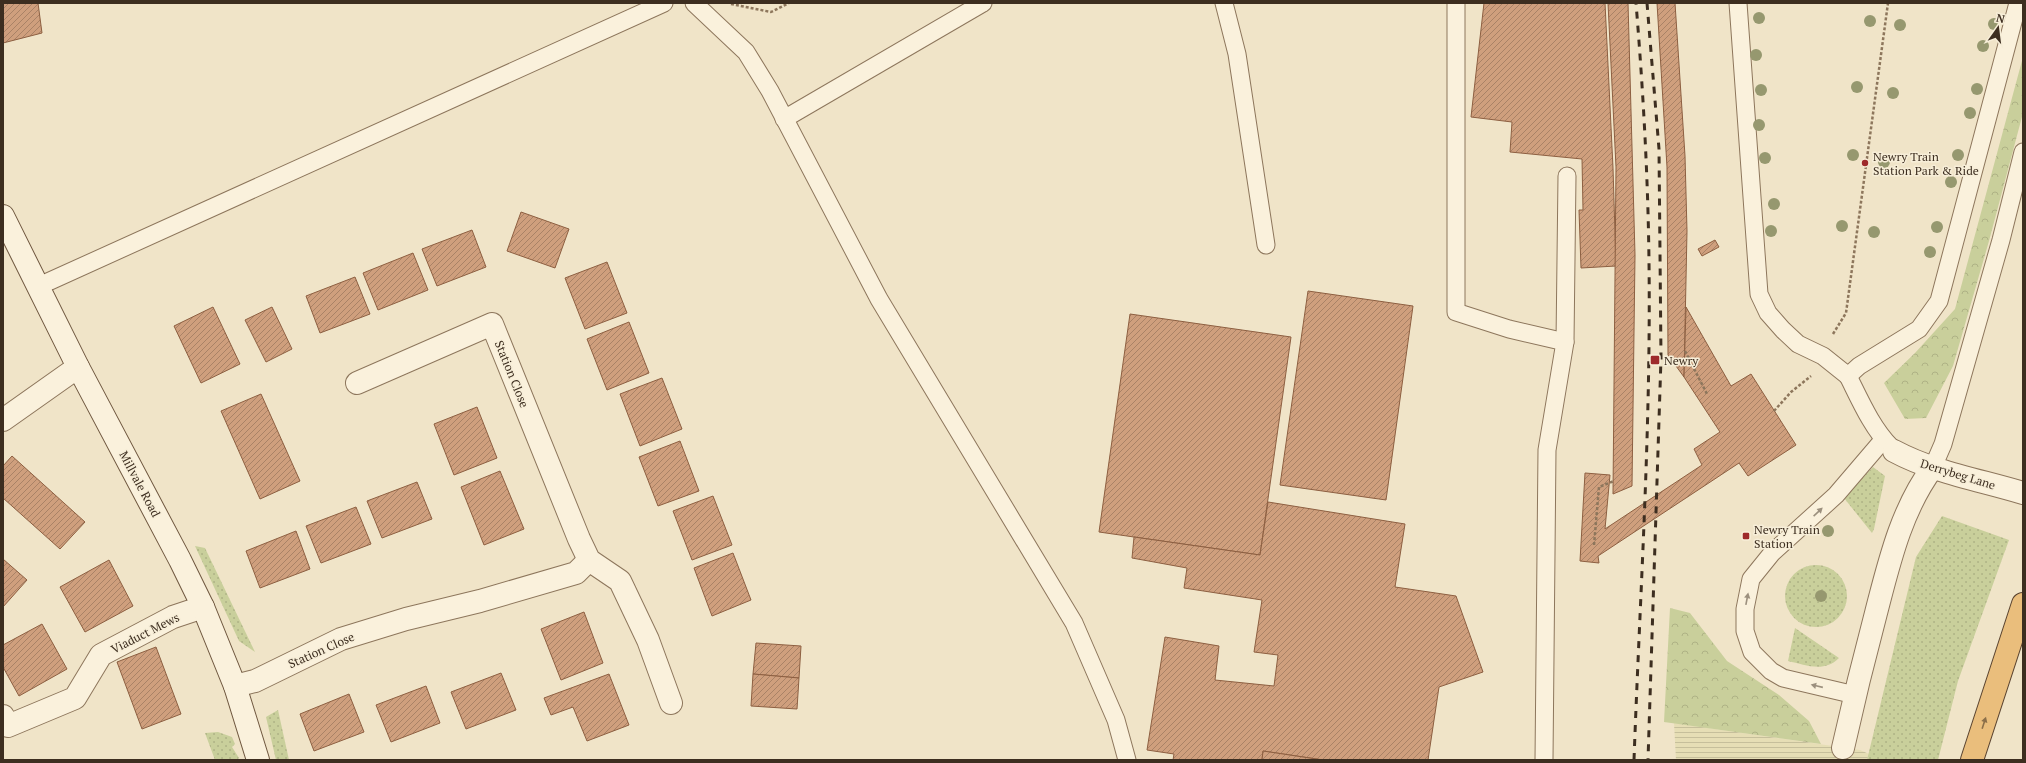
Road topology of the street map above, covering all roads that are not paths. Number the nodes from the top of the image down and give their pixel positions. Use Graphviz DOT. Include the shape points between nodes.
graph roads {
  1 [pos="664,3"];
  2 [pos="694,3"];
  3 [pos="983,3"];
  4 [pos="1224,3"];
  5 [pos="1456,3"];
  6 [pos="1738,3"];
  7 [pos="2018,3"];
  8 [pos="784,119"];
  9 [pos="2023,152"];
  10 [pos="1567,176"];
  11 [pos="3,216"];
  12 [pos="1266,245"];
  13 [pos="39,286"];
  14 [pos="1565,342"];
  15 [pos="78,367"];
  16 [pos="1848,376"];
  17 [pos="357,383"];
  18 [pos="3,420"];
  19 [pos="1889,445"];
  20 [pos="1933,467"];
  21 [pos="2023,493"];
  22 [pos="589,560"];
  23 [pos="2023,604"];
  24 [pos="203,607"];
  25 [pos="235,686"];
  26 [pos="1855,695"];
  27 [pos="671,703"];
  28 [pos="3,716"];
  29 [pos="1843,748"];
  30 [pos="258,760"];
  31 [pos="1127,760"];
  32 [pos="1544,760"];
  33 [pos="1972,760"];
  1 -- 13 [label="lane"];
  2 -- 8 [label="lane" via="746,52"];
  3 -- 8 [label="lane"];
  4 -- 12 [label="lane" via="1237,54"];
  5 -- 14 [label="lane" via="1456,312 1509,329"];
  6 -- 16 [label="lane" via="1759,294 1768,313 1798,344 1823,356"];
  7 -- 16 [label="lane" via="1940,301 1919,329 1859,366"];
  8 -- 31 [label="lane" via="879,299 1074,623 1116,720"];
  9 -- 20 [label="lane" via="2001,240 1947,429"];
  10 -- 14 [label="lane"];
  11 -- 13 [label="street, Millvale Road"];
  13 -- 15 [label="street, Millvale Road"];
  14 -- 32 [label="lane" via="1547,450"];
  15 -- 18 [label="street"];
  15 -- 24 [label="street, Millvale Road"];
  16 -- 19 [label="lane"];
  17 -- 22 [label="street, Station Close" via="492,324"];
  19 -- 20 [label="street, Derrybeg Lane"];
  26 -- 19 [label="lane, one-way" via="1783,678 1771,671 1752,652 1745,631 1745,609 1751,579 1772,553"];
  20 -- 21 [label="street, Derrybeg Lane"];
  20 -- 26 [label="street" via="1922,482 1899,532"];
  22 -- 25 [label="street, Station Close" via="576,573 342,639 255,681"];
  22 -- 27 [label="street" via="620,581 648,640"];
  33 -- 23 [label="highway, one-way"];
  24 -- 25 [label="street, Millvale Road"];
  24 -- 28 [label="street, Viaduct Mews" via="173,617 101,655 75,698 8,726"];
  25 -- 30 [label="street, Millvale Road"];
  26 -- 29 [label="street"];
}
